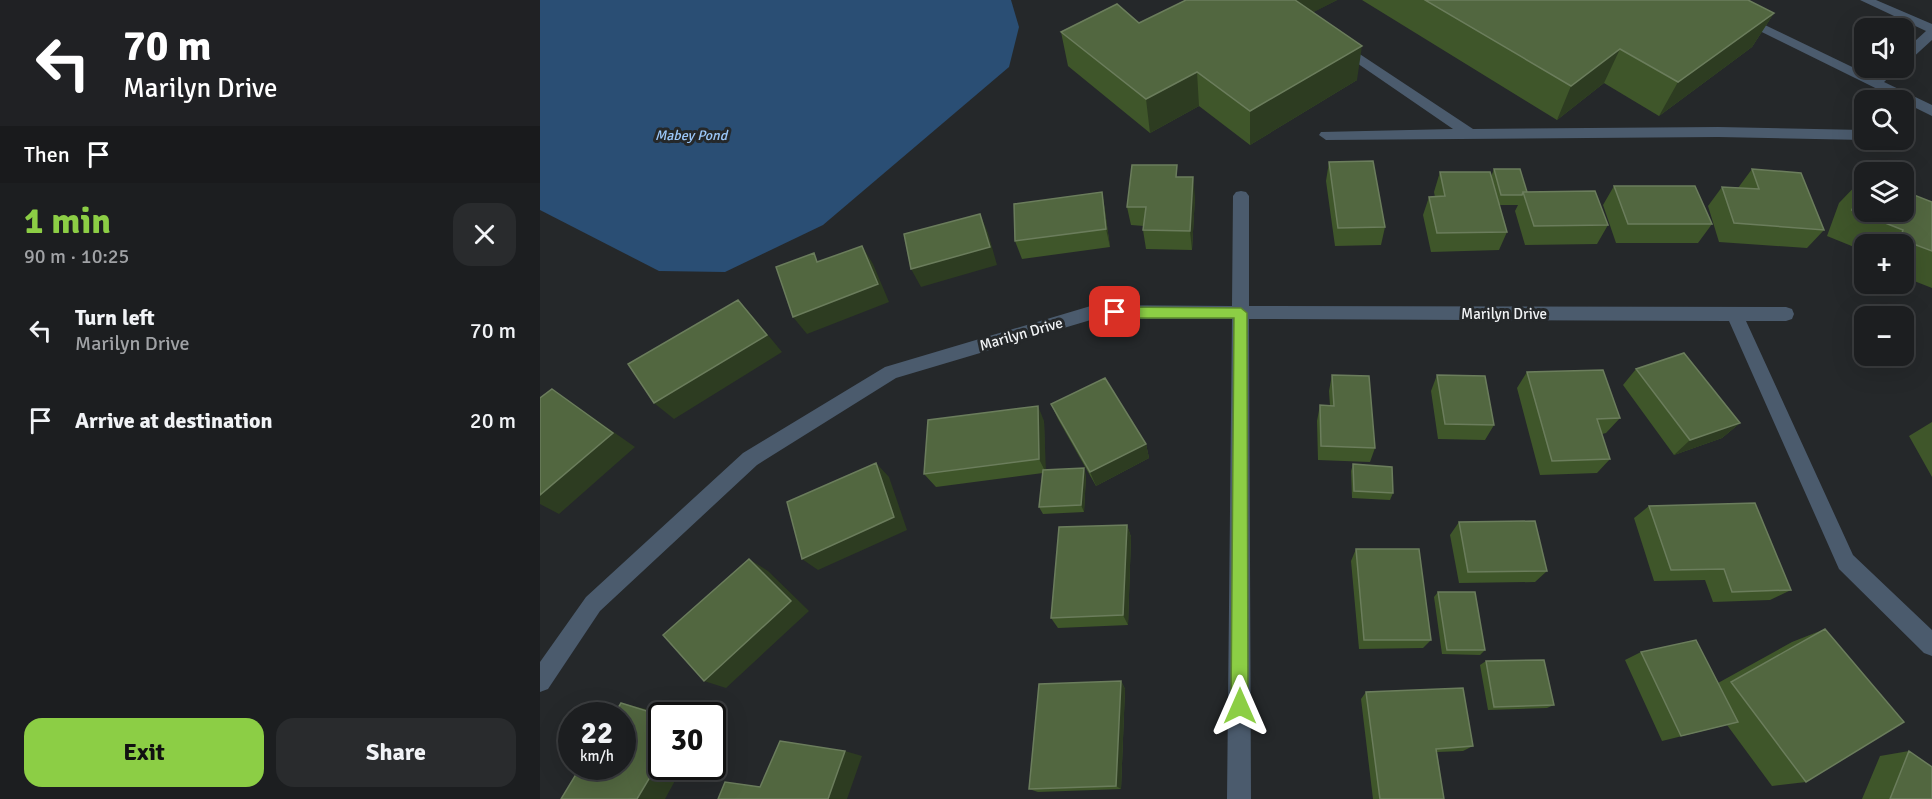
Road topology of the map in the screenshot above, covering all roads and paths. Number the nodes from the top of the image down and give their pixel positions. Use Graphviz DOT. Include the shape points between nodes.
graph roads {
  1 [pos="1703,0"];
  2 [pos="1866,0"];
  3 [pos="1932,31"];
  4 [pos="1329,38"];
  5 [pos="1914,48"];
  6 [pos="1881,78"];
  7 [pos="1875,83"];
  8 [pos="1886,90"];
  9 [pos="1914,106"];
  10 [pos="1932,111"];
  11 [pos="1470,134"];
  12 [pos="1326,135"];
  13 [pos="1854,135"];
  14 [pos="1241,196"];
  15 [pos="1241,313"];
  16 [pos="1735,314"];
  17 [pos="1786,315"];
  18 [pos="1932,645"];
  19 [pos="540,681"];
  20 [pos="1239,799"];
  1 -- 7 [label="street"];
  2 -- 3 [label="street"];
  3 -- 5 [label="street"];
  4 -- 11 [label="street"];
  6 -- 7 [label="street"];
  7 -- 8 [label="street"];
  9 -- 10 [label="street"];
  11 -- 12 [label="street"];
  11 -- 13 [label="street"];
  14 -- 15 [label="street"];
  15 -- 16 [label="street, Marilyn Drive"];
  15 -- 19 [label="street, Marilyn Drive" via="1094,312 891,372 750,459 593,604"];
  15 -- 20 [label="street"];
  16 -- 17 [label="street, Marilyn Drive"];
  16 -- 18 [label="street" via="1846,562"];
}
